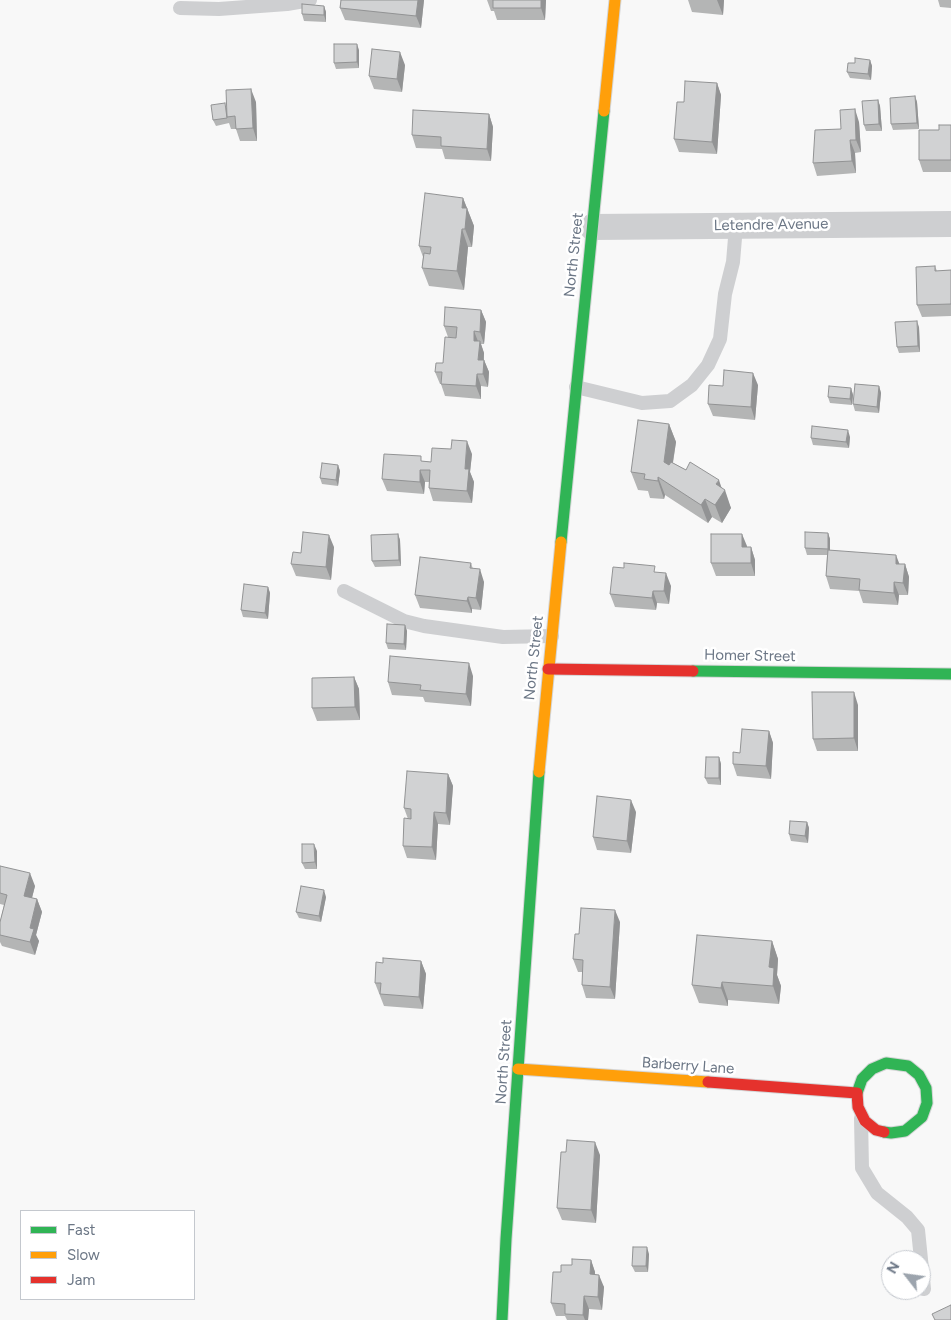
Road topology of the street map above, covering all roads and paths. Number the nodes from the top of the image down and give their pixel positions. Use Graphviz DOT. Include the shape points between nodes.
graph roads {
  1 [pos="310,0"];
  2 [pos="614,0"];
  3 [pos="180,8"];
  4 [pos="951,224"];
  5 [pos="736,226"];
  6 [pos="592,227"];
  7 [pos="576,387"];
  8 [pos="344,592"];
  9 [pos="552,636"];
  10 [pos="548,669"];
  11 [pos="951,674"];
  12 [pos="518,1069"];
  13 [pos="857,1093"];
  14 [pos="861,1114"];
  15 [pos="920,1250"];
  16 [pos="502,1320"];
  1 -- 3 [label="lane" via="219,9"];
  2 -- 6 [label="main road, North Street"];
  4 -- 5 [label="street, Letendre Avenue"];
  5 -- 6 [label="street, Letendre Avenue"];
  5 -- 7 [label="lane" via="720,339 708,365 692,385 670,401 642,403"];
  6 -- 7 [label="main road, North Street"];
  7 -- 9 [label="main road, North Street"];
  8 -- 9 [label="lane" via="404,621 424,626 503,637"];
  9 -- 10 [label="main road, North Street"];
  10 -- 11 [label="main road, Homer Street"];
  10 -- 12 [label="main road, North Street"];
  12 -- 13 [label="main road, Barberry Lane"];
  12 -- 16 [label="main road, North Street"];
  13 -- 14 [label="main road"];
  13 -- 14 [label="main road" via="867,1073 879,1065 893,1063 914,1070 923,1081 927,1096 922,1117 905,1131 883,1132 870,1126"];
  14 -- 15 [label="lane" via="862,1168 877,1193 918,1230"];
}
